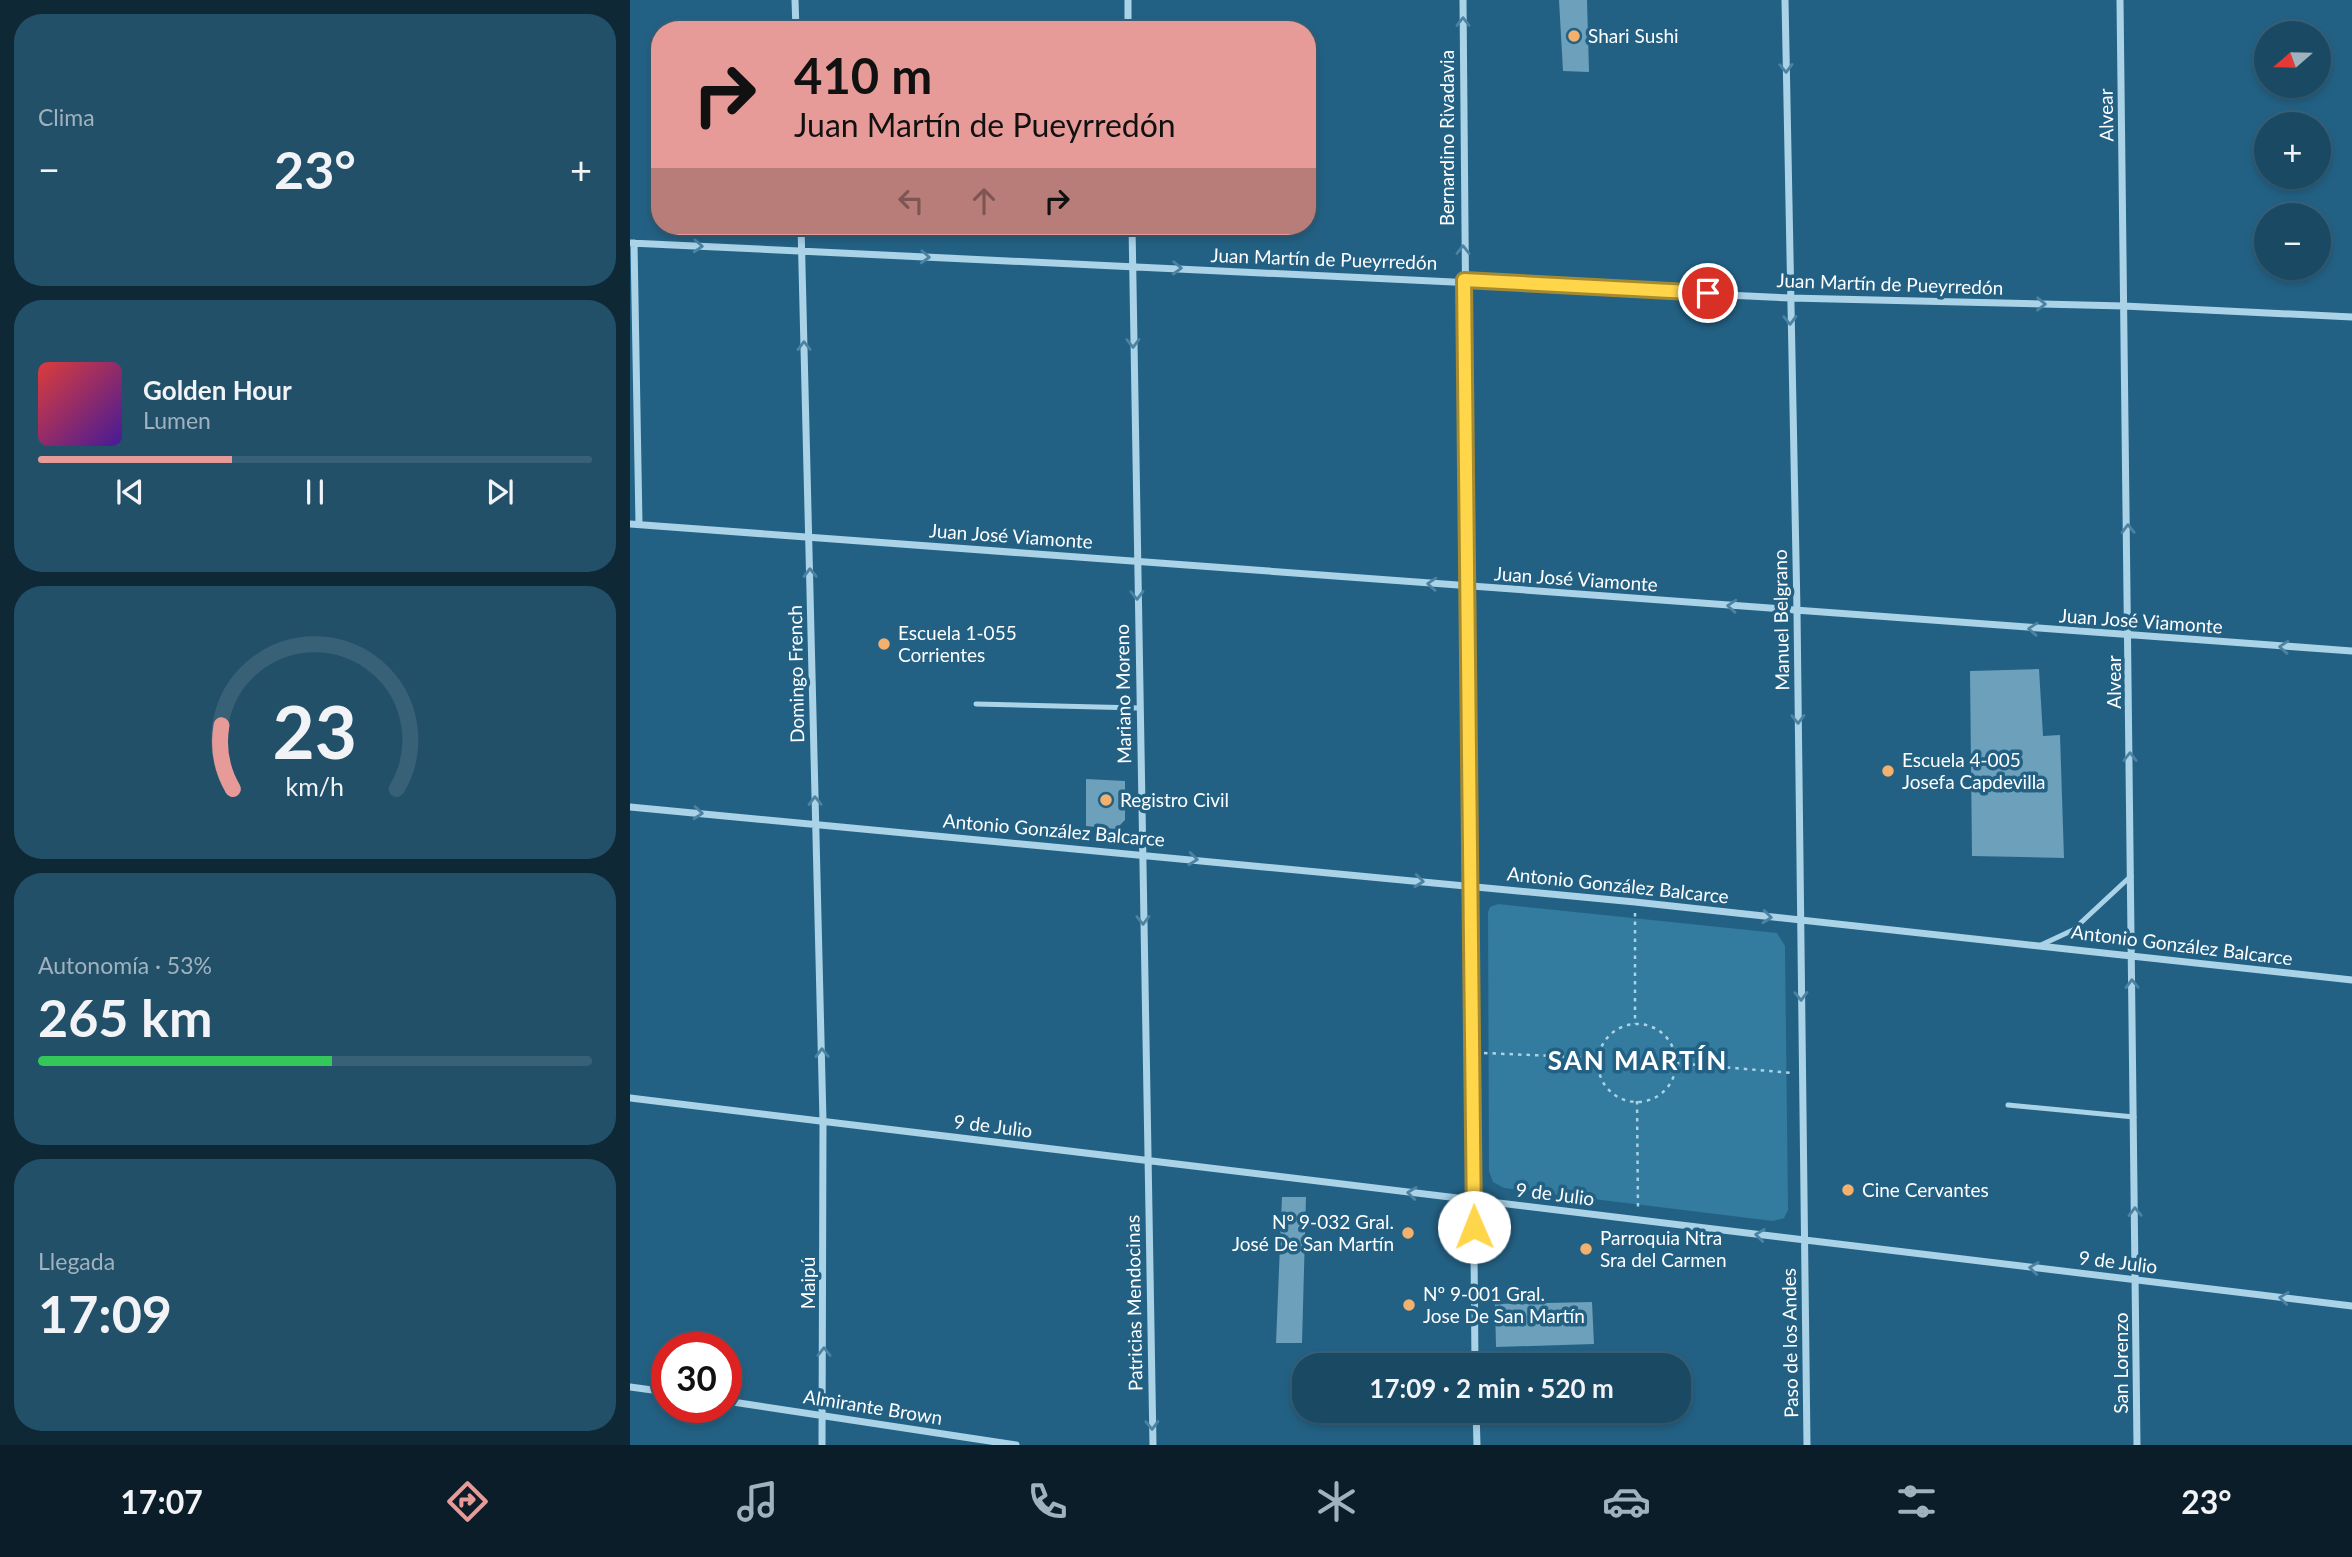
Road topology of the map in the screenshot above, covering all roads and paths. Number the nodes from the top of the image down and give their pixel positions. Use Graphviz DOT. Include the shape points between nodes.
graph roads {
  1 [pos="795,0"];
  2 [pos="1128,0"];
  3 [pos="1463,0"];
  4 [pos="1785,0"];
  5 [pos="2120,0"];
  6 [pos="796,21"];
  7 [pos="1128,21"];
  8 [pos="801,235"];
  9 [pos="1132,235"];
  10 [pos="632,243"];
  11 [pos="802,251"];
  12 [pos="1132,267"];
  13 [pos="1464,280"];
  14 [pos="1790,298"];
  15 [pos="2124,306"];
  16 [pos="2352,317"];
  17 [pos="634,524"];
  18 [pos="809,536"];
  19 [pos="1137,562"];
  20 [pos="1466,587"];
  21 [pos="1797,611"];
  22 [pos="2129,637"];
  23 [pos="2352,651"];
  24 [pos="976,704"];
  25 [pos="1139,708"];
  26 [pos="630,807"];
  27 [pos="816,824"];
  28 [pos="1142,854"];
  29 [pos="2131,876"];
  30 [pos="1472,886"];
  31 [pos="1635,902"];
  32 [pos="1800,920"];
  33 [pos="2041,945"];
  34 [pos="2132,956"];
  35 [pos="2352,980"];
  36 [pos="1635,1024"];
  37 [pos="1473,1053"];
  38 [pos="1599,1058"];
  39 [pos="1676,1063"];
  40 [pos="1802,1074"];
  41 [pos="630,1098"];
  42 [pos="1637,1101"];
  43 [pos="2008,1105"];
  44 [pos="2134,1117"];
  45 [pos="823,1121"];
  46 [pos="1146,1161"];
  47 [pos="1473,1200"];
  48 [pos="1638,1220"];
  49 [pos="1804,1240"];
  50 [pos="2136,1280"];
  51 [pos="2352,1306"];
  52 [pos="1475,1353"];
  53 [pos="630,1387"];
  54 [pos="651,1390"];
  55 [pos="742,1403"];
  56 [pos="825,1415"];
  57 [pos="1476,1423"];
  58 [pos="822,1445"];
  59 [pos="1016,1445"];
  60 [pos="1153,1445"];
  61 [pos="1477,1445"];
  62 [pos="1807,1445"];
  63 [pos="2137,1445"];
  1 -- 6 [label="street"];
  2 -- 7 [label="street"];
  13 -- 3 [label="street, Bernardino Rivadavia, one-way"];
  4 -- 14 [label="street, Manuel Belgrano, one-way"];
  5 -- 15 [label="street, Alvear"];
  8 -- 11 [label="street, Domingo French"];
  9 -- 12 [label="street, Mariano Moreno"];
  10 -- 11 [label="street, Juan Martín de Pueyrredón, one-way"];
  10 -- 17 [label="street"];
  11 -- 12 [label="street, Juan Martín de Pueyrredón, one-way"];
  18 -- 11 [label="street, Domingo French, one-way"];
  12 -- 13 [label="street, Juan Martín de Pueyrredón, one-way"];
  12 -- 19 [label="street, Mariano Moreno, one-way"];
  13 -- 14 [label="street, Juan Martín de Pueyrredón"];
  13 -- 20 [label="street, Bernardino Rivadavia"];
  14 -- 15 [label="street, Juan Martín de Pueyrredón, one-way"];
  14 -- 21 [label="street, Manuel Belgrano, one-way"];
  15 -- 16 [label="street, Juan Martín de Pueyrredón"];
  22 -- 15 [label="street, Alvear, one-way"];
  17 -- 18 [label="street, Juan José Viamonte"];
  18 -- 19 [label="street, Juan José Viamonte"];
  27 -- 18 [label="street, Domingo French, one-way"];
  20 -- 19 [label="street, Juan José Viamonte, one-way"];
  19 -- 25 [label="street, Mariano Moreno, one-way"];
  21 -- 20 [label="street, Juan José Viamonte, one-way"];
  20 -- 30 [label="street, Bernardino Rivadavia"];
  22 -- 21 [label="street, Juan José Viamonte, one-way"];
  21 -- 32 [label="street, Manuel Belgrano, one-way"];
  23 -- 22 [label="street, Juan José Viamonte, one-way"];
  29 -- 22 [label="street, Alvear, one-way"];
  24 -- 25 [label="lane"];
  25 -- 28 [label="street, Mariano Moreno"];
  26 -- 27 [label="street, Antonio González Balcarce, one-way"];
  27 -- 28 [label="street, Antonio González Balcarce"];
  45 -- 27 [label="street, Domingo French, one-way"];
  28 -- 30 [label="street, Antonio González Balcarce, one-way"];
  28 -- 46 [label="street, Mariano Moreno, one-way"];
  29 -- 33 [label="lane" via="2073,930"];
  29 -- 34 [label="street, Alvear"];
  30 -- 31 [label="street, Antonio González Balcarce"];
  30 -- 37 [label="street, Bernardino Rivadavia"];
  31 -- 32 [label="street, Antonio González Balcarce, one-way"];
  31 -- 36 [label="path"];
  32 -- 33 [label="street, Antonio González Balcarce"];
  32 -- 40 [label="street, Manuel Belgrano, one-way"];
  33 -- 34 [label="street, Antonio González Balcarce"];
  34 -- 35 [label="street, Antonio González Balcarce"];
  44 -- 34 [label="street, Alvear, one-way"];
  36 -- 38 [label="path" via="1611,1034"];
  36 -- 39 [label="path" via="1653,1027 1667,1038"];
  37 -- 38 [label="path"];
  37 -- 47 [label="street, Bernardino Rivadavia"];
  38 -- 42 [label="path" via="1601,1076 1612,1092"];
  39 -- 40 [label="path"];
  39 -- 42 [label="path" via="1672,1080 1661,1093"];
  40 -- 49 [label="street, Manuel Belgrano"];
  41 -- 45 [label="street, 9 de Julio"];
  42 -- 48 [label="path"];
  43 -- 44 [label="lane"];
  50 -- 44 [label="street, Alvear, one-way"];
  45 -- 46 [label="street, 9 de Julio"];
  56 -- 45 [label="street, Maipú, one-way"];
  47 -- 46 [label="street, 9 de Julio, one-way"];
  46 -- 60 [label="street, Patricias Mendocinas, one-way"];
  47 -- 48 [label="street, 9 de Julio"];
  47 -- 52 [label="street, Bernardino Rivadavia"];
  49 -- 48 [label="street, 9 de Julio, one-way"];
  50 -- 49 [label="street, 9 de Julio, one-way"];
  49 -- 62 [label="street, Paso de los Andes"];
  51 -- 50 [label="street, 9 de Julio, one-way"];
  50 -- 63 [label="street, San Lorenzo"];
  53 -- 54 [label="street"];
  55 -- 56 [label="street, Almirante Brown"];
  56 -- 58 [label="street, Maipú"];
  56 -- 59 [label="street, Almirante Brown"];
  57 -- 61 [label="street"];
}
